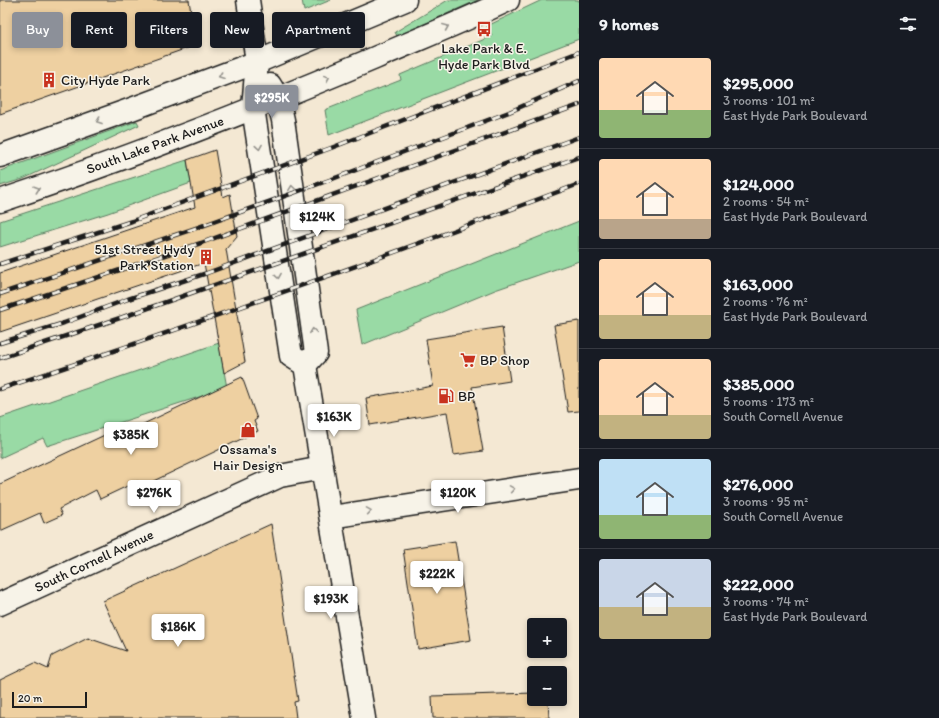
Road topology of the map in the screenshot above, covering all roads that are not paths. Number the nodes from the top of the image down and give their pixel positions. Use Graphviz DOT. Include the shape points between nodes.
graph roads {
  1 [pos="248,0"];
  2 [pos="405,0"];
  3 [pos="508,0"];
  4 [pos="257,62"];
  5 [pos="278,98"];
  6 [pos="253,108"];
  7 [pos="0,156"];
  8 [pos="0,202"];
  9 [pos="305,365"];
  10 [pos="322,468"];
  11 [pos="579,479"];
  12 [pos="331,517"];
  13 [pos="0,604"];
  14 [pos="364,718"];
  1 -- 4 [label="street"];
  2 -- 4 [label="street"];
  5 -- 3 [label="street, South Lake Park Avenue, one-way"];
  4 -- 5 [label="street"];
  4 -- 6 [label="street"];
  4 -- 7 [label="street, one-way"];
  5 -- 6 [label="street, South Lake Park Avenue"];
  9 -- 5 [label="street, one-way" via="316,353"];
  8 -- 6 [label="street, South Lake Park Avenue, one-way"];
  6 -- 9 [label="street, one-way" via="291,356"];
  9 -- 10 [label="street"];
  10 -- 12 [label="street"];
  10 -- 13 [label="street, South Cornell Avenue" via="280,476"];
  12 -- 11 [label="street, one-way"];
  12 -- 14 [label="street"];
}
